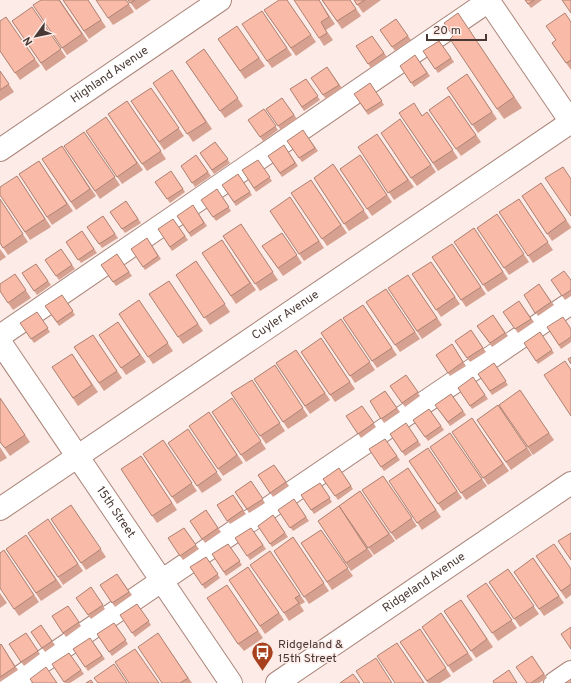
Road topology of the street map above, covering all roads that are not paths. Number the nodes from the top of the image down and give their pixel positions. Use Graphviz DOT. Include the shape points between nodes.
graph roads {
  1 [pos="220,0"];
  2 [pos="489,0"];
  3 [pos="571,122"];
  4 [pos="0,150"];
  5 [pos="571,303"];
  6 [pos="0,336"];
  7 [pos="0,342"];
  8 [pos="78,456"];
  9 [pos="571,483"];
  10 [pos="0,509"];
  11 [pos="162,581"];
  12 [pos="571,672"];
  13 [pos="11,683"];
  14 [pos="232,683"];
  15 [pos="277,683"];
  16 [pos="555,683"];
  1 -- 4 [label="street, Highland Avenue"];
  2 -- 3 [label="street"];
  2 -- 6 [label="street"];
  3 -- 8 [label="street, Cuyler Avenue"];
  5 -- 11 [label="street"];
  7 -- 8 [label="street, 15th Street"];
  8 -- 10 [label="street, Cuyler Avenue"];
  8 -- 11 [label="street, 15th Street"];
  9 -- 15 [label="street, Ridgeland Avenue"];
  11 -- 13 [label="street"];
  11 -- 14 [label="street, 15th Street"];
  12 -- 16 [label="street"];
}
